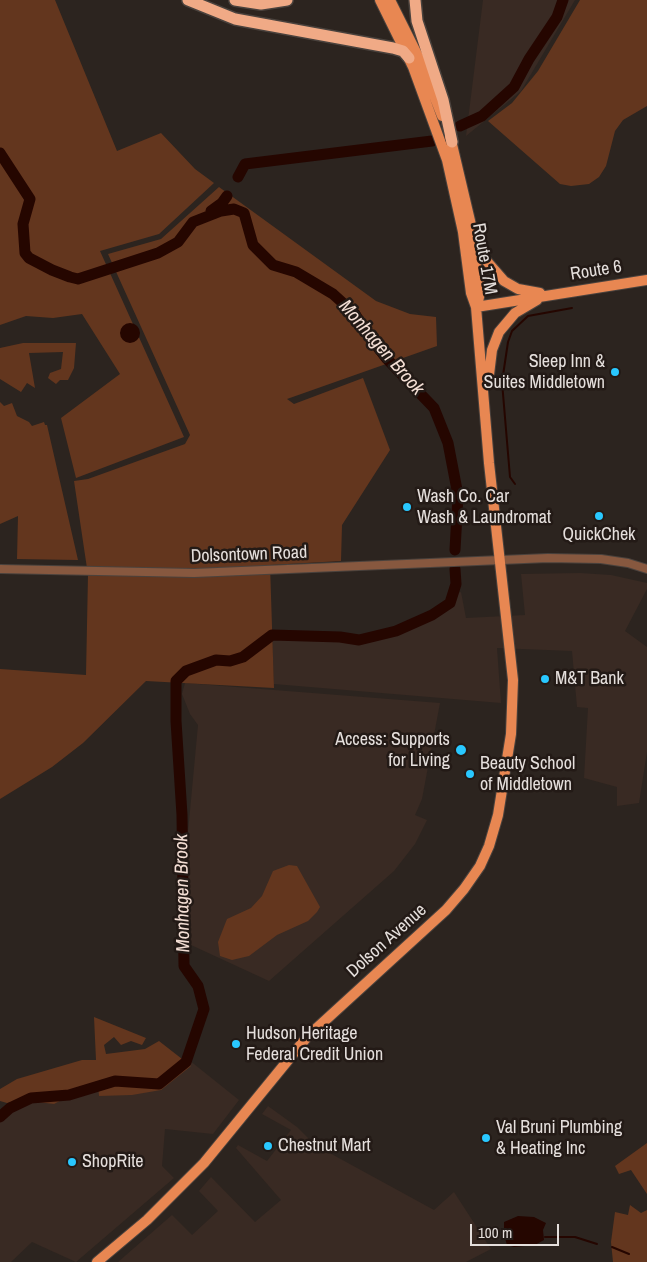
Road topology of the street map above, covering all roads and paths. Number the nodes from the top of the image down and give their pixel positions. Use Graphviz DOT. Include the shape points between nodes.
graph roads {
  1 [pos="188,0"];
  2 [pos="235,0"];
  3 [pos="287,0"];
  4 [pos="380,0"];
  5 [pos="390,0"];
  6 [pos="415,0"];
  7 [pos="409,58"];
  8 [pos="452,142"];
  9 [pos="469,215"];
  10 [pos="647,280"];
  11 [pos="551,294"];
  12 [pos="476,307"];
  13 [pos="486,409"];
  14 [pos="500,559"];
  15 [pos="0,569"];
  16 [pos="647,569"];
  17 [pos="97,1262"];
  1 -- 7 [label="highway" via="235,19 394,48"];
  2 -- 3 [label="highway" via="261,4"];
  4 -- 7 [label="main road, Route 17M"];
  5 -- 8 [label="main road, Route 17M" via="421,62"];
  6 -- 8 [label="highway" via="417,20 443,100"];
  7 -- 12 [label="main road, Route 17M" via="448,160"];
  8 -- 9 [label="main road, Route 17M"];
  9 -- 11 [label="main road" via="484,258 504,281 518,289"];
  9 -- 12 [label="main road, Route 17M" via="480,293"];
  10 -- 11 [label="main road, Route 6"];
  11 -- 12 [label="main road, Route 6"];
  11 -- 13 [label="main road" via="522,308 499,332 491,359"];
  12 -- 13 [label="main road"];
  13 -- 14 [label="main road, Dolson Avenue"];
  14 -- 15 [label="street, Dolsontown Road" via="194,573"];
  14 -- 16 [label="street, Dolsontown Road" via="601,559"];
  14 -- 17 [label="main road, Dolson Avenue" via="513,707 498,815 480,866 446,910 307,1037 188,1180"];
}
